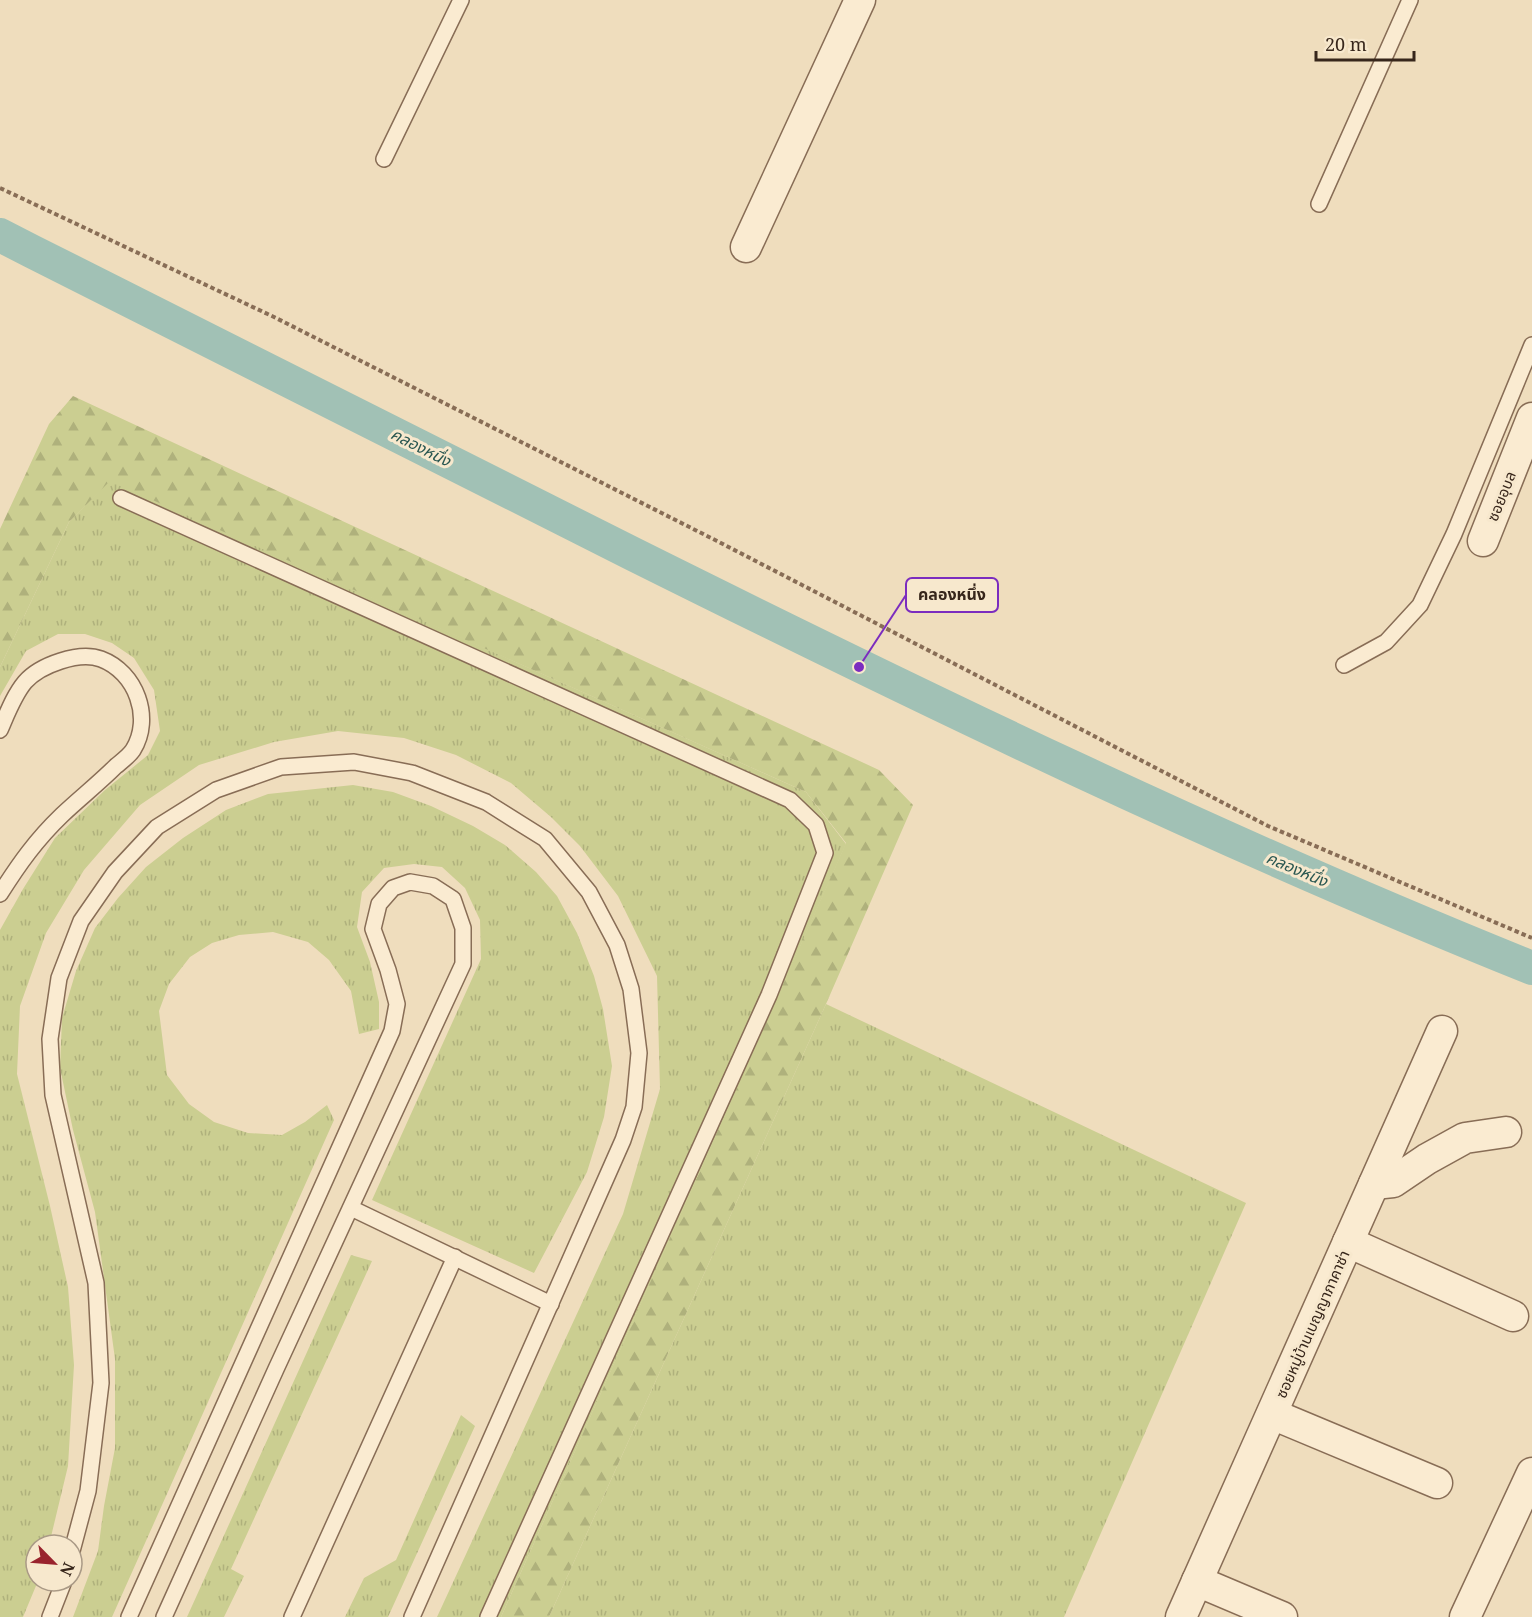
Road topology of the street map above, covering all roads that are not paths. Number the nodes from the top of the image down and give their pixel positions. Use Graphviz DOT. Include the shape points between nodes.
graph roads {
  1 [pos="461,0"];
  2 [pos="860,0"];
  3 [pos="1410,0"];
  4 [pos="384,159"];
  5 [pos="1319,204"];
  6 [pos="746,247"];
  7 [pos="1532,345"];
  8 [pos="1532,418"];
  9 [pos="121,498"];
  10 [pos="1483,541"];
  11 [pos="1344,665"];
  12 [pos="0,730"];
  13 [pos="0,894"];
  14 [pos="1442,1031"];
  15 [pos="1506,1132"];
  16 [pos="1374,1184"];
  17 [pos="351,1208"];
  18 [pos="1348,1242"];
  19 [pos="455,1257"];
  20 [pos="551,1304"];
  21 [pos="1513,1316"];
  22 [pos="1272,1414"];
  23 [pos="1532,1473"];
  24 [pos="1437,1483"];
  25 [pos="1521,1526"];
  26 [pos="77,1533"];
  27 [pos="1197,1581"];
  28 [pos="59,1593"];
  29 [pos="50,1617"];
  30 [pos="129,1617"];
  31 [pos="164,1617"];
  32 [pos="292,1617"];
  33 [pos="412,1617"];
  34 [pos="488,1617"];
  35 [pos="1181,1617"];
  36 [pos="1282,1617"];
  37 [pos="1465,1617"];
  1 -- 4 [label="lane"];
  2 -- 6 [label="street"];
  3 -- 5 [label="lane"];
  7 -- 11 [label="lane" via="1454,534 1420,605 1386,642"];
  8 -- 10 [label="street, ซอยอุบล"];
  9 -- 34 [label="lane" via="790,800 816,825 825,853 769,995"];
  12 -- 13 [label="lane" via="26,681 46,667 75,657 100,658 120,670 138,694 143,722 133,750 26,852"];
  14 -- 16 [label="street, ซอยหมู่บ้านเบญญาภาคาซ่า"];
  15 -- 16 [label="street" via="1465,1138 1393,1182"];
  16 -- 18 [label="street, ซอยหมู่บ้านเบญญาภาคาซ่า"];
  17 -- 19 [label="lane"];
  17 -- 30 [label="lane" via="463,964 463,928 453,898 433,886 410,882 393,888 379,904 373,929 397,1004 392,1031"];
  17 -- 31 [label="lane"];
  18 -- 21 [label="street"];
  18 -- 22 [label="street, ซอยหมู่บ้านเบญญาภาคาซ่า"];
  19 -- 20 [label="lane"];
  19 -- 32 [label="lane"];
  20 -- 26 [label="lane" via="623,1140 634,1107 639,1053 632,989 617,945 589,892 545,839 486,802 412,773 354,762 281,767 216,790 157,826 115,872 81,921 59,978 50,1039 53,1095 96,1283 101,1383 88,1491"];
  20 -- 33 [label="lane"];
  22 -- 24 [label="street"];
  22 -- 27 [label="street, ซอยหมู่บ้านเบญญาภาคาซ่า"];
  23 -- 25 [label="street"];
  25 -- 37 [label="street"];
  27 -- 35 [label="street, ซอยหมู่บ้านเบญญาภาคาซ่า"];
  27 -- 36 [label="street"];
  28 -- 29 [label="lane"];
}
